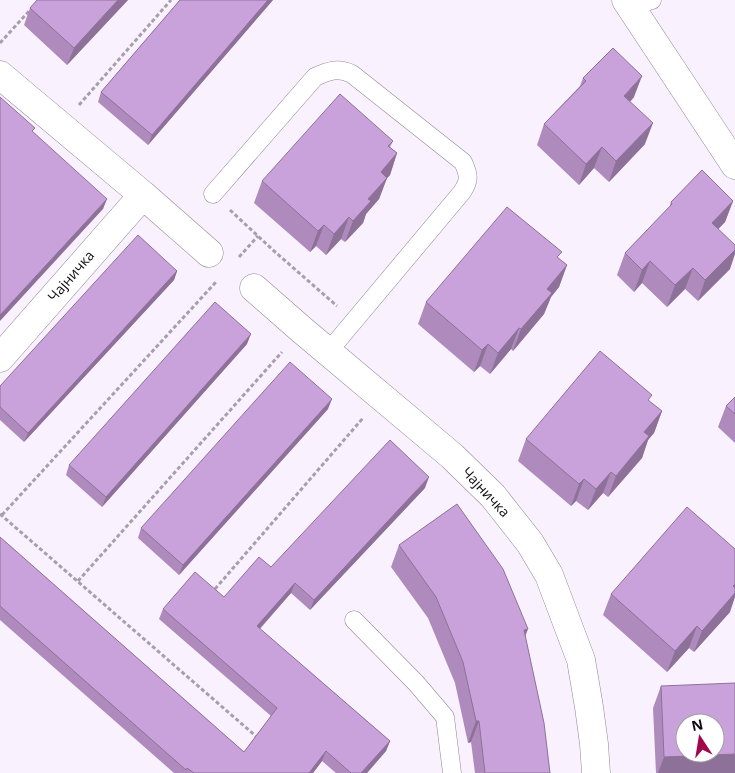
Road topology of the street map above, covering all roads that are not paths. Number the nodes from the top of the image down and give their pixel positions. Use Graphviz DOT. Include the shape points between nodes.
graph roads {
  1 [pos="636,2"];
  2 [pos="0,75"];
  3 [pos="735,165"];
  4 [pos="213,194"];
  5 [pos="143,195"];
  6 [pos="209,253"];
  7 [pos="254,288"];
  8 [pos="328,352"];
  9 [pos="0,358"];
  10 [pos="354,620"];
  11 [pos="452,773"];
  12 [pos="596,773"];
  1 -- 3 [label="street"];
  2 -- 5 [label="street"];
  4 -- 8 [label="lane" via="315,77 333,70 352,74 463,162 468,181 462,192"];
  5 -- 6 [label="street"];
  5 -- 9 [label="street, Чајничка"];
  7 -- 8 [label="street, Чајничка"];
  8 -- 12 [label="street, Чајничка" via="452,456 493,496 530,543 549,575 581,660"];
  10 -- 11 [label="lane" via="416,683 445,718"];
}
